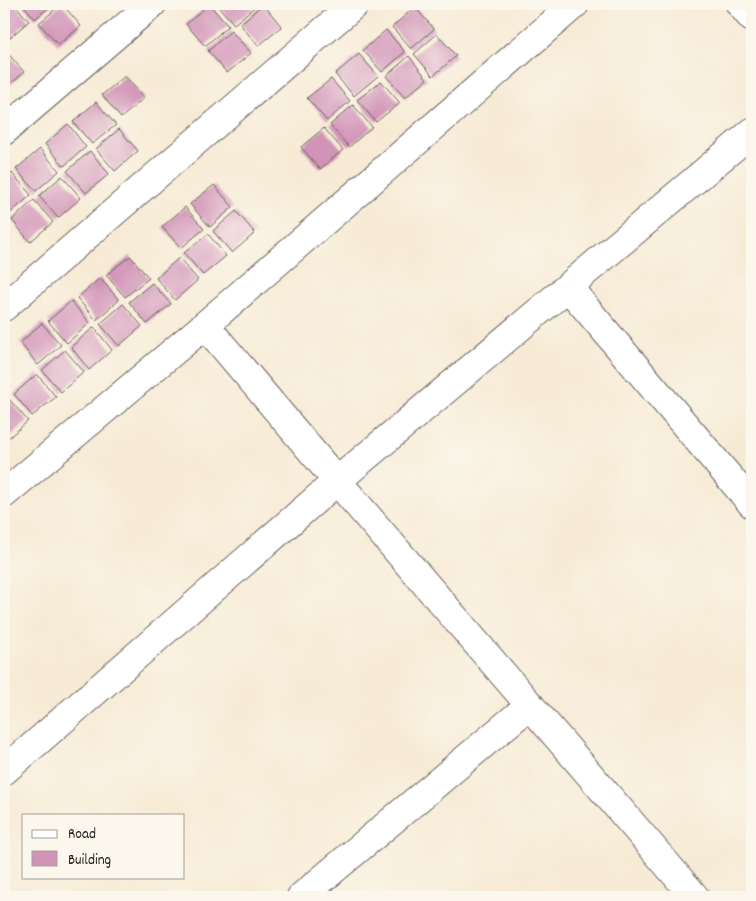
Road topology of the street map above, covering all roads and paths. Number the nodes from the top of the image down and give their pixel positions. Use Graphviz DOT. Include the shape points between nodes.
graph roads {
  1 [pos="152,4"];
  2 [pos="355,4"];
  3 [pos="575,4"];
  4 [pos="740,4"];
  5 [pos="752,18"];
  6 [pos="4,131"];
  7 [pos="752,132"];
  8 [pos="568,287"];
  9 [pos="4,307"];
  10 [pos="206,326"];
  11 [pos="337,481"];
  12 [pos="4,494"];
  13 [pos="752,504"];
  14 [pos="530,705"];
  15 [pos="4,771"];
  16 [pos="300,897"];
  17 [pos="695,897"];
  1 -- 6 [label="street"];
  2 -- 9 [label="street"];
  3 -- 10 [label="street"];
  4 -- 5 [label="street"];
  7 -- 8 [label="street"];
  8 -- 11 [label="street"];
  8 -- 13 [label="street"];
  10 -- 11 [label="street"];
  10 -- 12 [label="street"];
  11 -- 14 [label="street"];
  11 -- 15 [label="street"];
  14 -- 16 [label="street"];
  14 -- 17 [label="street"];
}
